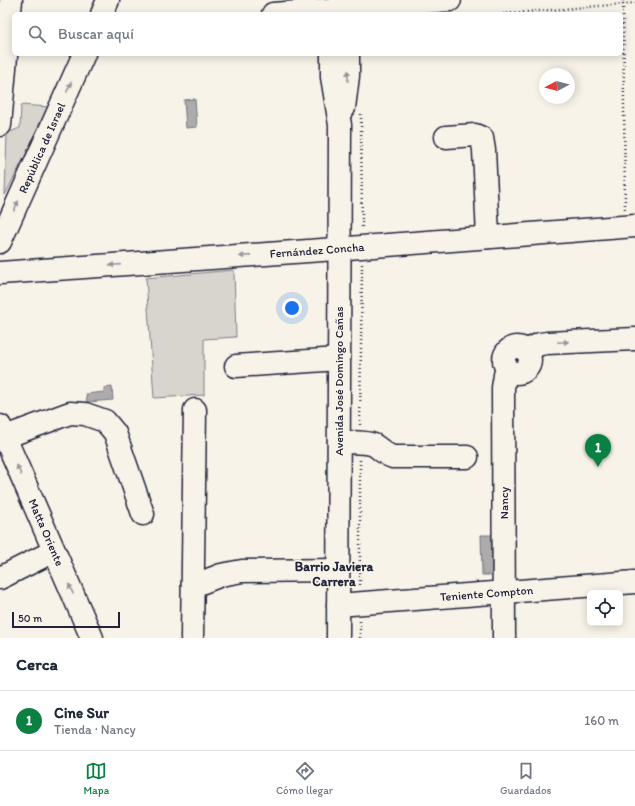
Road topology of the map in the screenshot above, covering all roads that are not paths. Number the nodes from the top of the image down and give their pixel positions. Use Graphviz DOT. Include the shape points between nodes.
graph roads {
  1 [pos="11,0"];
  2 [pos="108,0"];
  3 [pos="450,0"];
  4 [pos="340,8"];
  5 [pos="103,12"];
  6 [pos="295,12"];
  7 [pos="7,35"];
  8 [pos="83,56"];
  9 [pos="332,56"];
  10 [pos="348,56"];
  11 [pos="0,125"];
  12 [pos="340,125"];
  13 [pos="446,137"];
  14 [pos="630,227"];
  15 [pos="488,237"];
  16 [pos="0,242"];
  17 [pos="339,248"];
  18 [pos="0,273"];
  19 [pos="635,339"];
  20 [pos="339,359"];
  21 [pos="236,366"];
  22 [pos="195,410"];
  23 [pos="2,432"];
  24 [pos="339,442"];
  25 [pos="364,443"];
  26 [pos="424,445"];
  27 [pos="467,457"];
  28 [pos="143,514"];
  29 [pos="54,551"];
  30 [pos="338,570"];
  31 [pos="0,578"];
  32 [pos="635,582"];
  33 [pos="193,586"];
  34 [pos="504,592"];
  35 [pos="338,605"];
  36 [pos="92,638"];
  37 [pos="192,638"];
  38 [pos="338,638"];
  39 [pos="504,638"];
  1 -- 7 [label="street"];
  2 -- 5 [label="street"];
  3 -- 4 [label="street"];
  4 -- 6 [label="street"];
  7 -- 11 [label="street"];
  16 -- 8 [label="street, República de Israel, one-way"];
  9 -- 12 [label="street, Avenida José Domingo Cañas" via="332,77"];
  12 -- 10 [label="street, Avenida José Domingo Cañas, one-way" via="346,100"];
  12 -- 17 [label="street, Avenida José Domingo Cañas"];
  13 -- 15 [label="street" via="475,135 482,138"];
  14 -- 15 [label="street, Fernández Concha"];
  15 -- 17 [label="street, Fernández Concha"];
  17 -- 18 [label="street, Fernández Concha, one-way"];
  17 -- 20 [label="street, Avenida José Domingo Cañas"];
  34 -- 19 [label="street, Nancy, one-way" via="503,388 508,369 516,373 528,367 530,358 526,350 540,344"];
  20 -- 21 [label="street"];
  20 -- 24 [label="street, Avenida José Domingo Cañas"];
  22 -- 33 [label="street"];
  23 -- 28 [label="street" via="70,413 85,414 105,421 115,433"];
  29 -- 23 [label="street, Matta Oriente, one-way"];
  24 -- 25 [label="street"];
  24 -- 30 [label="street, Avenida José Domingo Cañas"];
  25 -- 26 [label="street"];
  25 -- 27 [label="street" via="375,446 393,457"];
  29 -- 31 [label="street"];
  36 -- 29 [label="street, Matta Oriente, one-way"];
  30 -- 33 [label="street" via="242,571 221,575"];
  30 -- 35 [label="street, Avenida José Domingo Cañas"];
  32 -- 34 [label="street, Teniente Compton"];
  33 -- 37 [label="street"];
  34 -- 35 [label="street, Teniente Compton"];
  34 -- 39 [label="street, Nancy"];
  35 -- 38 [label="street, Avenida José Domingo Cañas"];
}
